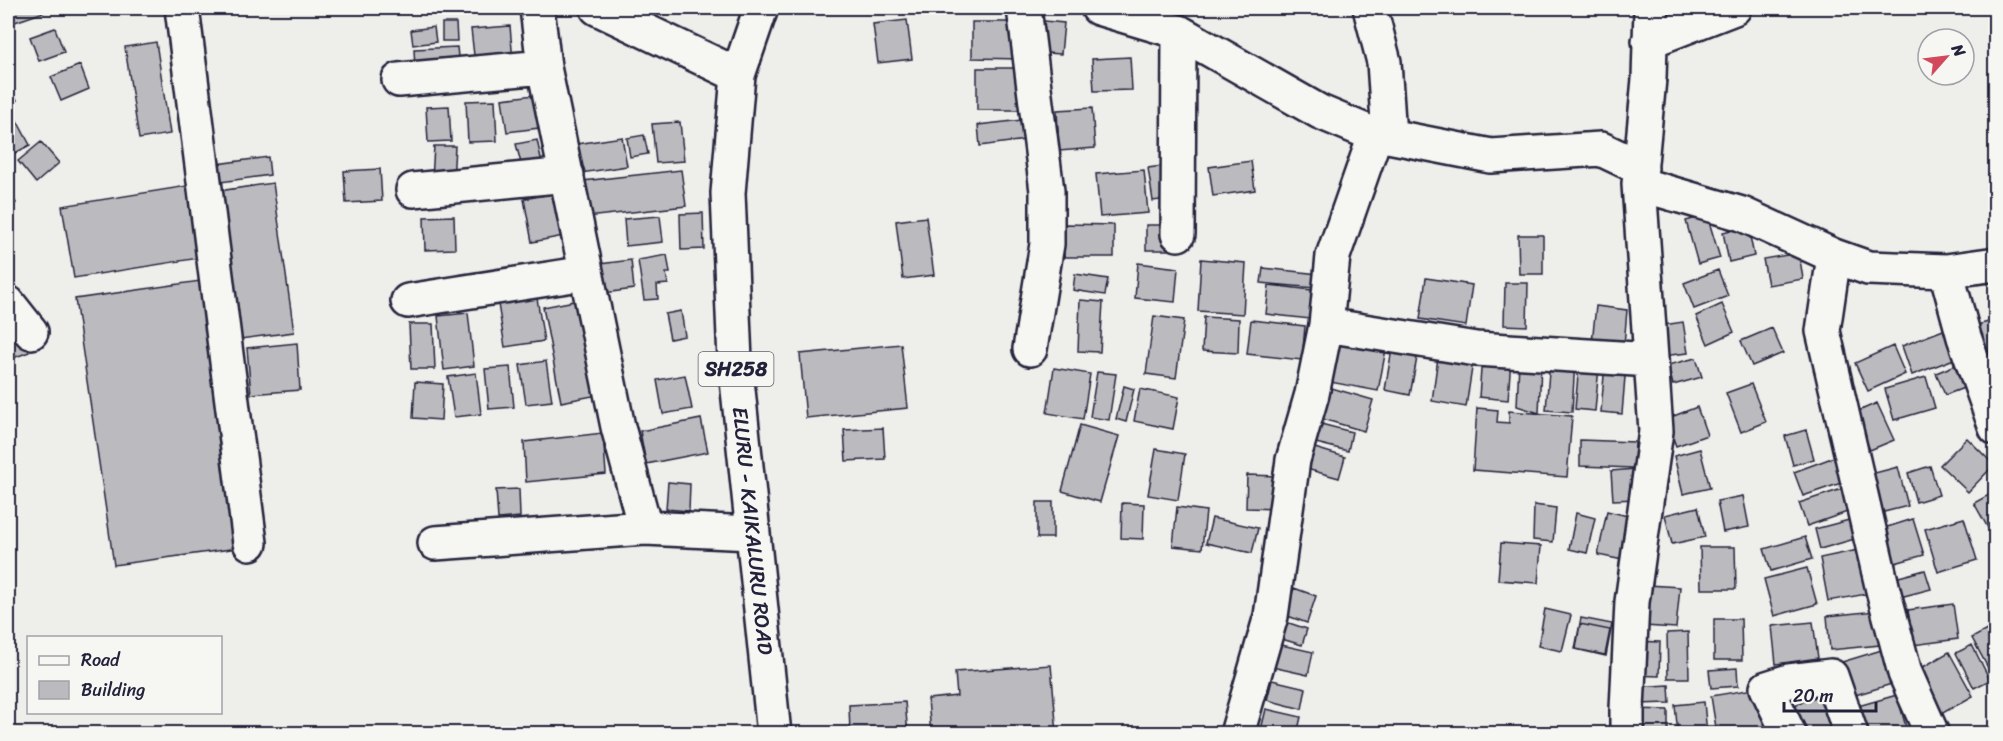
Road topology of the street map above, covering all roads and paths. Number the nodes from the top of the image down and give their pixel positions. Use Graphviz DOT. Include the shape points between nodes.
graph roads {
  1 [pos="182,8"];
  2 [pos="537,8"];
  3 [pos="597,8"];
  4 [pos="761,8"];
  5 [pos="1024,8"];
  6 [pos="1098,8"];
  7 [pos="1370,8"];
  8 [pos="1651,8"];
  9 [pos="1734,8"];
  10 [pos="1179,32"];
  11 [pos="1650,41"];
  12 [pos="544,67"];
  13 [pos="738,75"];
  14 [pos="399,80"];
  15 [pos="1382,134"];
  16 [pos="567,175"];
  17 [pos="1640,176"];
  18 [pos="412,190"];
  19 [pos="1178,234"];
  20 [pos="1834,256"];
  21 [pos="1995,264"];
  22 [pos="1946,271"];
  23 [pos="586,273"];
  24 [pos="408,301"];
  25 [pos="8,303"];
  26 [pos="1326,325"];
  27 [pos="31,332"];
  28 [pos="1030,349"];
  29 [pos="1651,360"];
  30 [pos="1995,428"];
  31 [pos="645,528"];
  32 [pos="752,532"];
  33 [pos="250,543"];
  34 [pos="435,543"];
  35 [pos="774,734"];
  36 [pos="1237,734"];
  37 [pos="1627,734"];
  38 [pos="1789,734"];
  39 [pos="1851,734"];
  40 [pos="1932,734"];
  1 -- 33 [label="street"];
  2 -- 12 [label="street"];
  3 -- 13 [label="street"];
  4 -- 13 [label="street, ELURU - KAIKALURU ROAD / SH258"];
  5 -- 28 [label="street" via="1047,191 1047,244"];
  6 -- 10 [label="street"];
  7 -- 15 [label="street" via="1384,62"];
  8 -- 11 [label="street"];
  9 -- 11 [label="street"];
  10 -- 15 [label="street" via="1320,112"];
  10 -- 19 [label="street"];
  11 -- 17 [label="street"];
  12 -- 14 [label="street"];
  12 -- 16 [label="street"];
  13 -- 32 [label="street, ELURU - KAIKALURU ROAD / SH258" via="728,194 735,361"];
  15 -- 17 [label="street" via="1491,156 1601,149"];
  15 -- 26 [label="street" via="1333,256"];
  16 -- 18 [label="street"];
  16 -- 23 [label="street"];
  17 -- 20 [label="street" via="1742,214"];
  17 -- 29 [label="street"];
  20 -- 22 [label="street" via="1868,268"];
  20 -- 40 [label="street" via="1823,331 1905,673"];
  21 -- 22 [label="street"];
  22 -- 30 [label="street"];
  23 -- 24 [label="street"];
  23 -- 31 [label="street" via="618,427"];
  25 -- 27 [label="street"];
  26 -- 29 [label="street" via="1476,349"];
  26 -- 36 [label="street" via="1293,460 1271,616"];
  29 -- 37 [label="street" via="1656,431 1632,602"];
  31 -- 32 [label="street"];
  31 -- 34 [label="street"];
  32 -- 35 [label="street, ELURU - KAIKALURU ROAD / SH258"];
  38 -- 39 [label="street" via="1767,688 1831,676"];
}
